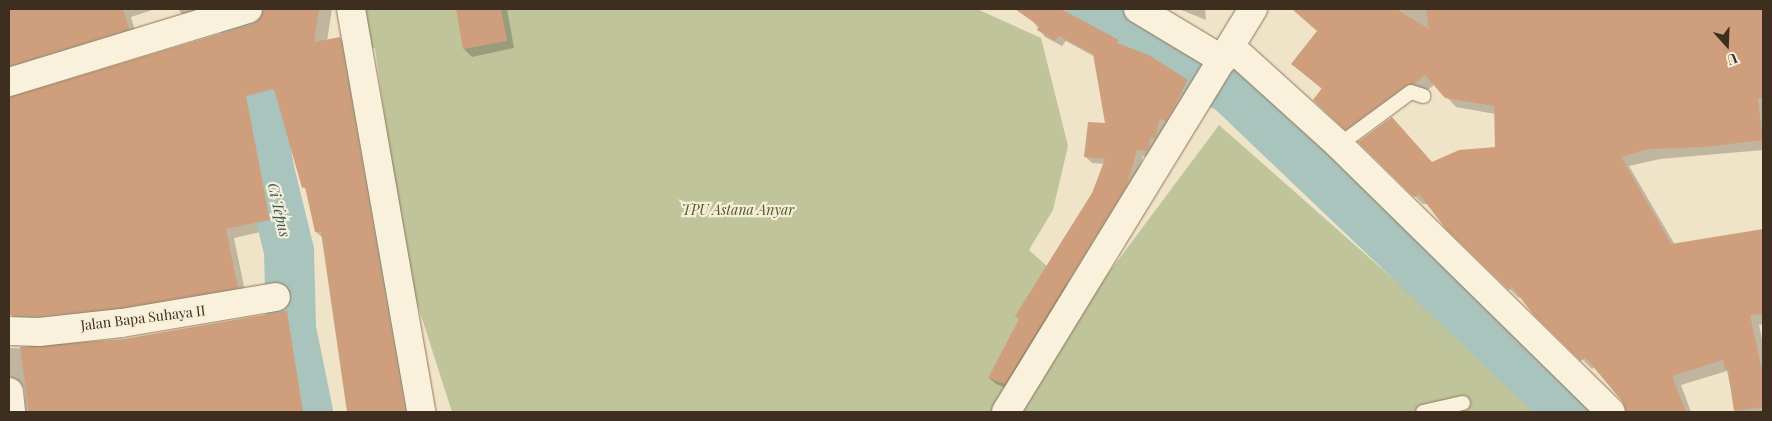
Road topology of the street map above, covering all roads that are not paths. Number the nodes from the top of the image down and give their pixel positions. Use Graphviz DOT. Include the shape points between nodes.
graph roads {
  1 [pos="351,9"];
  2 [pos="1138,9"];
  3 [pos="1253,9"];
  4 [pos="242,11"];
  5 [pos="1223,59"];
  6 [pos="9,82"];
  7 [pos="1423,96"];
  8 [pos="1339,145"];
  9 [pos="276,297"];
  10 [pos="9,331"];
  11 [pos="9,392"];
  12 [pos="1463,402"];
  13 [pos="11,412"];
  14 [pos="421,412"];
  15 [pos="1006,412"];
  16 [pos="1423,412"];
  17 [pos="1611,412"];
  1 -- 14 [label="street"];
  2 -- 5 [label="street"];
  3 -- 5 [label="street"];
  4 -- 6 [label="street"];
  5 -- 8 [label="street"];
  5 -- 15 [label="street"];
  7 -- 8 [label="lane" via="1411,92"];
  8 -- 17 [label="street"];
  9 -- 10 [label="street, Jalan Bapa Suhaya II" via="122,323 39,332"];
  11 -- 13 [label="street"];
  12 -- 16 [label="lane"];
}
